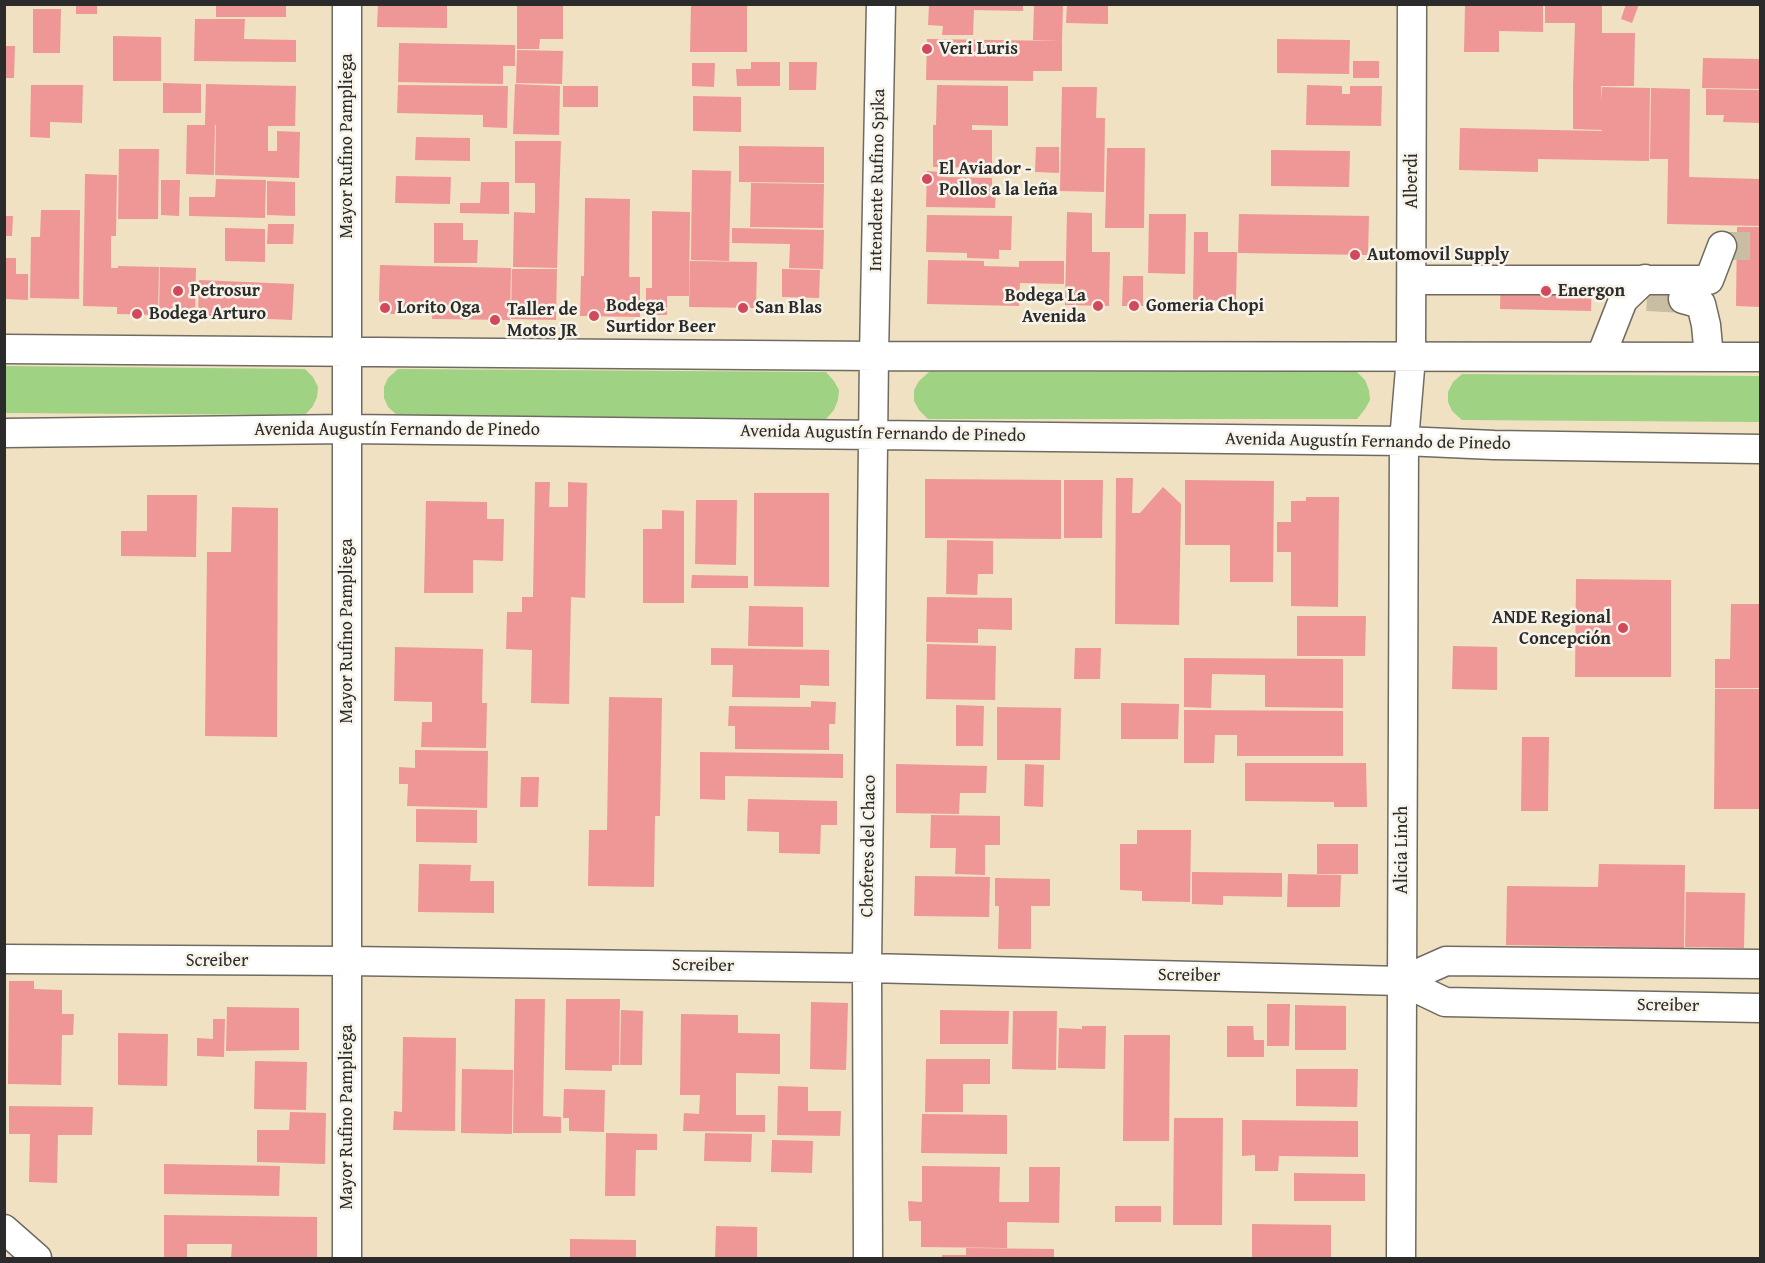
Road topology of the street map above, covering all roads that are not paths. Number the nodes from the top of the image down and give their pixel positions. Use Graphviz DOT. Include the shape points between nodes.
graph roads {
  1 [pos="347,4"];
  2 [pos="881,4"];
  3 [pos="1412,4"];
  4 [pos="1722,246"];
  5 [pos="1412,280"];
  6 [pos="1638,292"];
  7 [pos="1683,298"];
  8 [pos="4,349"];
  9 [pos="347,352"];
  10 [pos="874,356"];
  11 [pos="1601,356"];
  12 [pos="1411,357"];
  13 [pos="1709,357"];
  14 [pos="1761,357"];
  15 [pos="348,429"];
  16 [pos="4,433"];
  17 [pos="873,434"];
  18 [pos="1404,441"];
  19 [pos="1761,449"];
  20 [pos="4,959"];
  21 [pos="347,961"];
  22 [pos="1761,964"];
  23 [pos="867,968"];
  24 [pos="1401,981"];
  25 [pos="1761,1008"];
  26 [pos="4,1229"];
  27 [pos="37,1258"];
  28 [pos="347,1258"];
  29 [pos="868,1258"];
  30 [pos="1401,1258"];
  1 -- 9 [label="street, Mayor Rufino Pampliega"];
  2 -- 10 [label="street, Intendente Rufino Spika"];
  3 -- 5 [label="street, Alberdi"];
  4 -- 6 [label="street" via="1709,280"];
  5 -- 6 [label="street"];
  5 -- 12 [label="street, Alberdi"];
  6 -- 11 [label="street"];
  7 -- 13 [label="street" via="1701,304"];
  8 -- 9 [label="street"];
  9 -- 10 [label="street"];
  9 -- 15 [label="street, Mayor Rufino Pampliega"];
  10 -- 12 [label="street"];
  10 -- 17 [label="street, Intendente Rufino Spika"];
  11 -- 12 [label="street"];
  11 -- 13 [label="street"];
  12 -- 18 [label="street, Alicia Linch"];
  13 -- 14 [label="street"];
  15 -- 16 [label="street, Avenida Augustín Fernando de Pinedo"];
  15 -- 17 [label="street, Avenida Augustín Fernando de Pinedo"];
  15 -- 21 [label="street, Mayor Rufino Pampliega"];
  17 -- 18 [label="street, Avenida Augustín Fernando de Pinedo"];
  17 -- 23 [label="street, Choferes del Chaco"];
  18 -- 19 [label="street, Avenida Augustín Fernando de Pinedo"];
  18 -- 24 [label="street, Alicia Linch"];
  20 -- 21 [label="street, Screiber"];
  21 -- 23 [label="street, Screiber"];
  21 -- 28 [label="street, Mayor Rufino Pampliega"];
  22 -- 24 [label="street, Screiber" via="1446,961"];
  23 -- 24 [label="street, Screiber"];
  23 -- 29 [label="street, Choferes del Chaco"];
  24 -- 25 [label="street, Screiber" via="1445,1002"];
  24 -- 30 [label="street, Alicia Linch"];
  26 -- 27 [label="street"];
}
